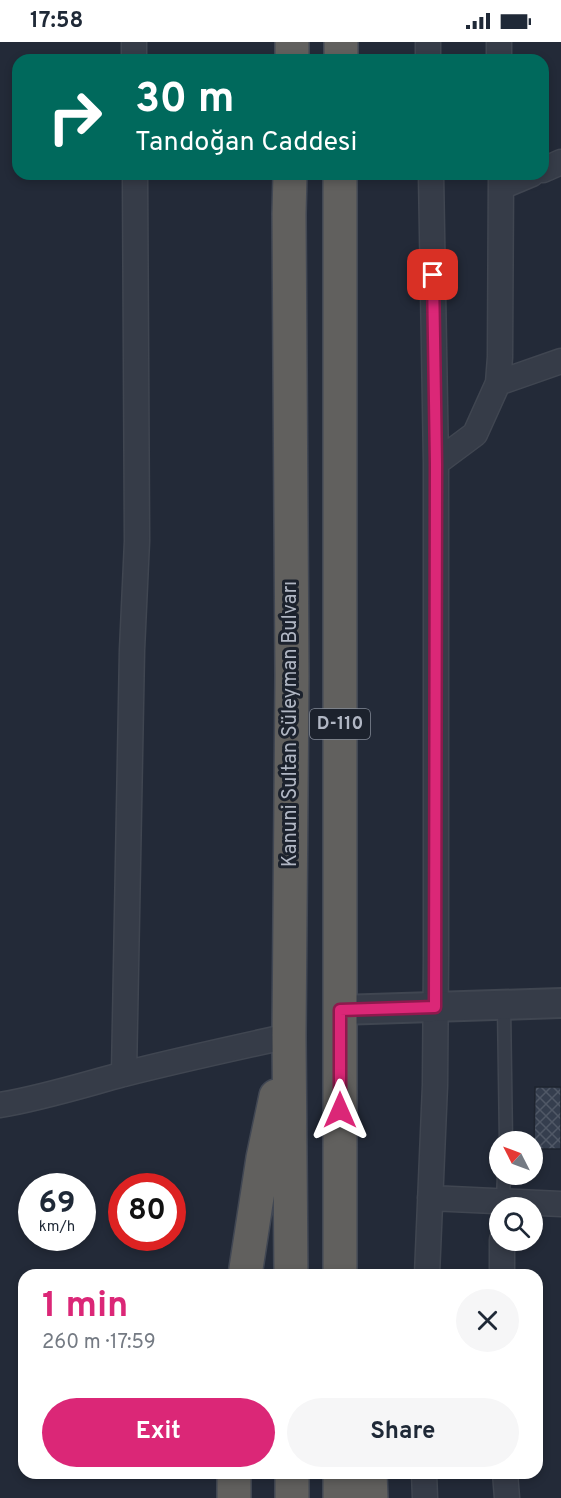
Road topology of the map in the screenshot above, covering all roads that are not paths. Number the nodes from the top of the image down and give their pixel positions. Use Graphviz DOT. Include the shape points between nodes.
graph roads {
  1 [pos="135,180"];
  2 [pos="290,180"];
  3 [pos="340,180"];
  4 [pos="431,180"];
  5 [pos="501,181"];
  6 [pos="561,361"];
  7 [pos="498,383"];
  8 [pos="436,464"];
  9 [pos="561,1004"];
  10 [pos="504,1006"];
  11 [pos="435,1007"];
  12 [pos="340,1010"];
  13 [pos="289,1036"];
  14 [pos="124,1074"];
  15 [pos="0,1105"];
  16 [pos="340,1110"];
  17 [pos="506,1131"];
  18 [pos="430,1198"];
  19 [pos="489,1203"];
  20 [pos="543,1204"];
  21 [pos="561,1204"];
  22 [pos="502,1251"];
  23 [pos="246,1269"];
  24 [pos="291,1269"];
  25 [pos="340,1269"];
  26 [pos="357,1269"];
  27 [pos="427,1269"];
  28 [pos="502,1269"];
  29 [pos="234,1479"];
  30 [pos="292,1479"];
  31 [pos="340,1479"];
  32 [pos="370,1479"];
  33 [pos="424,1479"];
  34 [pos="505,1479"];
  35 [pos="234,1498"];
  36 [pos="292,1498"];
  37 [pos="340,1498"];
  38 [pos="372,1498"];
  39 [pos="425,1498"];
  40 [pos="507,1498"];
  1 -- 14 [label="street" via="137,541"];
  2 -- 13 [label="highway, Kanuni Sultan Süleyman Bulvarı / D-110"];
  3 -- 12 [label="highway, D-110"];
  4 -- 8 [label="street"];
  5 -- 7 [label="street"];
  6 -- 7 [label="street"];
  7 -- 8 [label="street" via="475,434"];
  8 -- 11 [label="street"];
  9 -- 10 [label="street"];
  10 -- 11 [label="street"];
  10 -- 17 [label="lane"];
  11 -- 12 [label="street"];
  11 -- 18 [label="street"];
  12 -- 16 [label="highway, D-110"];
  13 -- 14 [label="street"];
  13 -- 23 [label="highway" via="263,1158"];
  13 -- 24 [label="highway, Kanuni Sultan Süleyman Bulvarı / D-110"];
  14 -- 15 [label="street"];
  16 -- 25 [label="highway, D-110"];
  16 -- 26 [label="highway"];
  18 -- 19 [label="street"];
  18 -- 27 [label="street"];
  20 -- 21 [label="street"];
  22 -- 28 [label="street"];
  29 -- 35 [label="highway"];
  30 -- 36 [label="highway"];
  31 -- 37 [label="highway"];
  32 -- 38 [label="highway"];
  33 -- 39 [label="street"];
  34 -- 40 [label="street"];
}
